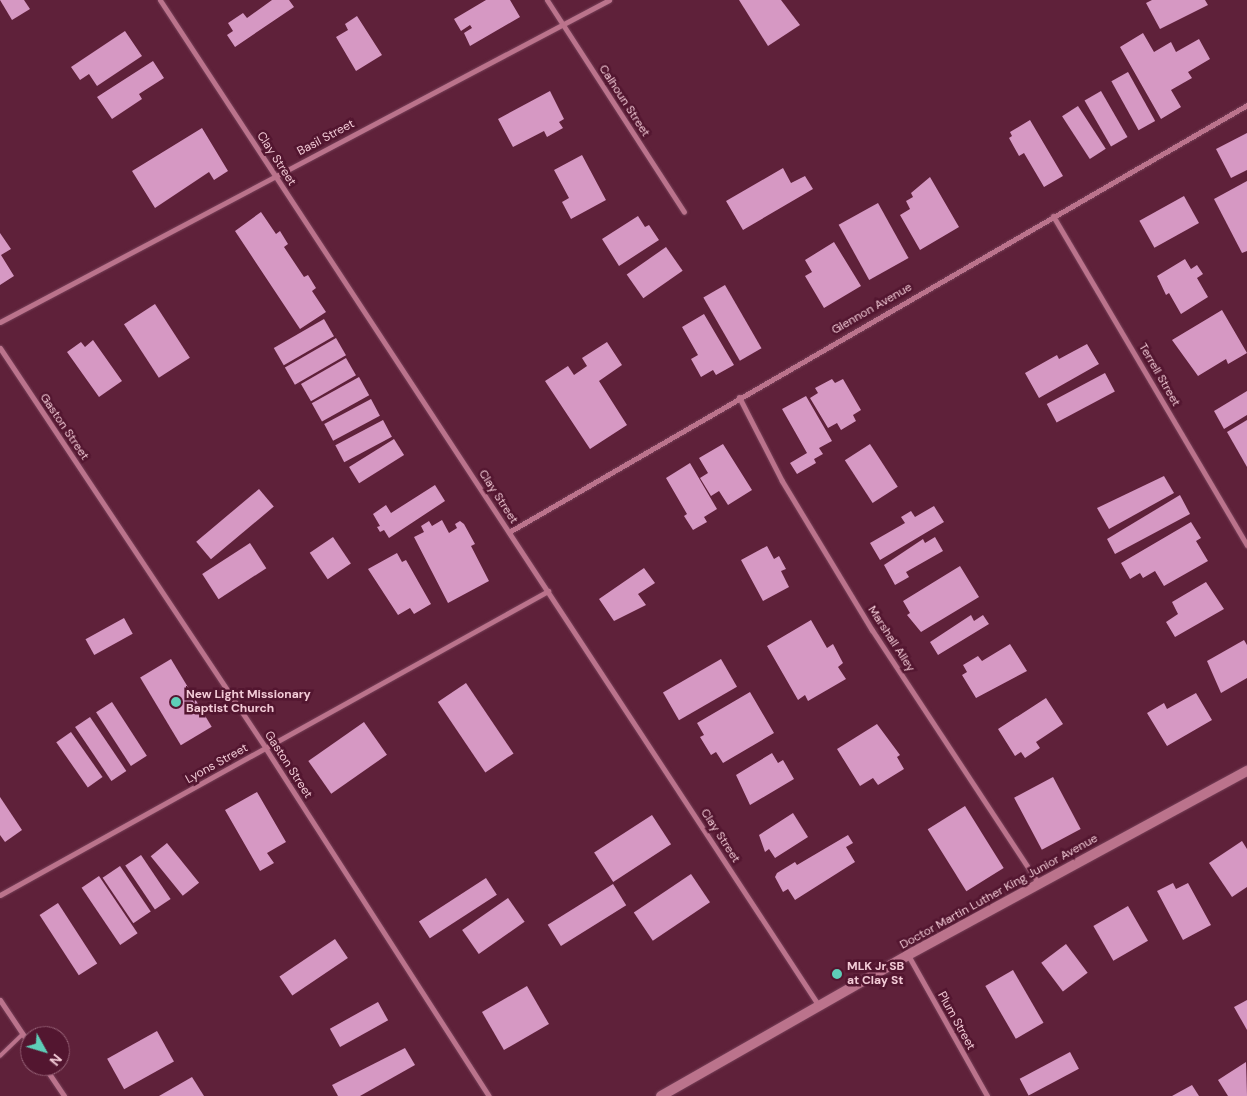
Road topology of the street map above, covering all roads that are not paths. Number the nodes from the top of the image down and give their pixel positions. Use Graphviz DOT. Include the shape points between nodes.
graph roads {
  1 [pos="160,0"];
  2 [pos="547,0"];
  3 [pos="609,0"];
  4 [pos="563,24"];
  5 [pos="1247,105"];
  6 [pos="275,176"];
  7 [pos="684,212"];
  8 [pos="1053,216"];
  9 [pos="0,322"];
  10 [pos="0,348"];
  11 [pos="738,397"];
  12 [pos="509,532"];
  13 [pos="1247,545"];
  14 [pos="548,591"];
  15 [pos="266,749"];
  16 [pos="1247,771"];
  17 [pos="1039,884"];
  18 [pos="0,894"];
  19 [pos="908,955"];
  20 [pos="0,1000"];
  21 [pos="819,1006"];
  22 [pos="20,1030"];
  23 [pos="20,1037"];
  24 [pos="0,1056"];
  25 [pos="51,1076"];
  26 [pos="64,1096"];
  27 [pos="489,1096"];
  28 [pos="661,1096"];
  29 [pos="987,1096"];
  1 -- 6 [label="street, Clay Street"];
  2 -- 4 [label="street, Calhoun Street"];
  3 -- 4 [label="street, Basil Street"];
  4 -- 6 [label="street, Basil Street"];
  4 -- 7 [label="street, Calhoun Street"];
  5 -- 8 [label="street, Glennon Avenue"];
  6 -- 9 [label="street, Basil Street"];
  6 -- 12 [label="street, Clay Street"];
  8 -- 11 [label="street, Glennon Avenue"];
  8 -- 13 [label="street, Terrell Street"];
  10 -- 15 [label="street, Gaston Street"];
  11 -- 12 [label="street, Glennon Avenue"];
  11 -- 17 [label="street, Marshall Alley" via="782,482 872,630"];
  12 -- 14 [label="street, Clay Street"];
  14 -- 15 [label="street, Lyons Street"];
  14 -- 21 [label="street, Clay Street"];
  15 -- 18 [label="street, Lyons Street"];
  15 -- 27 [label="street, Gaston Street"];
  16 -- 17 [label="main road, Doctor Martin Luther King Junior Avenue"];
  17 -- 19 [label="main road, Doctor Martin Luther King Junior Avenue"];
  19 -- 21 [label="main road, Doctor Martin Luther King Junior Avenue"];
  19 -- 29 [label="street, Plum Street"];
  20 -- 22 [label="street"];
  21 -- 28 [label="main road, Doctor Martin Luther King Junior Avenue"];
  23 -- 24 [label="lane"];
  25 -- 26 [label="street"];
}
